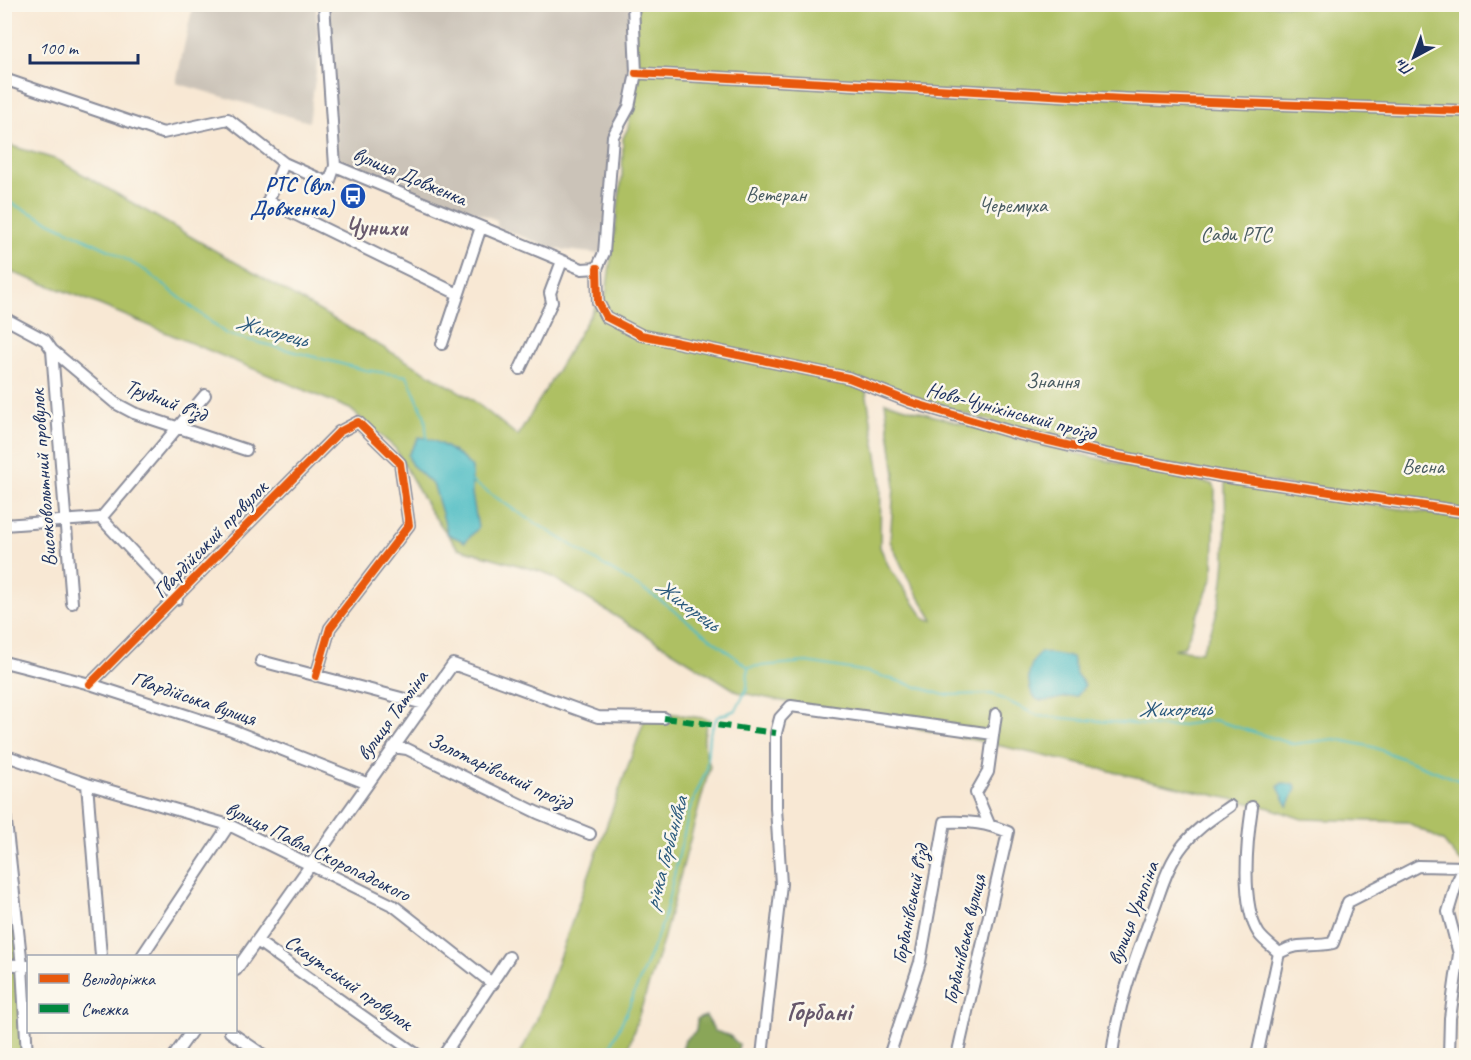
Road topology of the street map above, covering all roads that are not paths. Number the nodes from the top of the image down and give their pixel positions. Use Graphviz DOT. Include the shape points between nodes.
graph roads {
  1 [pos="324,4"];
  2 [pos="633,4"];
  3 [pos="636,73"];
  4 [pos="4,79"];
  5 [pos="1467,111"];
  6 [pos="284,163"];
  7 [pos="335,166"];
  8 [pos="481,227"];
  9 [pos="562,261"];
  10 [pos="597,268"];
  11 [pos="458,294"];
  12 [pos="4,318"];
  13 [pos="442,344"];
  14 [pos="52,350"];
  15 [pos="520,369"];
  16 [pos="206,395"];
  17 [pos="179,427"];
  18 [pos="246,450"];
  19 [pos="1467,512"];
  20 [pos="101,518"];
  21 [pos="66,521"];
  22 [pos="4,525"];
  23 [pos="177,599"];
  24 [pos="72,603"];
  25 [pos="261,661"];
  26 [pos="4,662"];
  27 [pos="316,676"];
  28 [pos="90,684"];
  29 [pos="424,704"];
  30 [pos="996,714"];
  31 [pos="664,718"];
  32 [pos="993,734"];
  33 [pos="393,747"];
  34 [pos="4,755"];
  35 [pos="366,783"];
  36 [pos="87,784"];
  37 [pos="4,804"];
  38 [pos="1230,806"];
  39 [pos="1252,807"];
  40 [pos="989,824"];
  41 [pos="229,825"];
  42 [pos="1008,832"];
  43 [pos="590,834"];
  44 [pos="312,865"];
  45 [pos="1466,867"];
  46 [pos="257,941"];
  47 [pos="1280,953"];
  48 [pos="101,955"];
  49 [pos="143,955"];
  50 [pos="509,957"];
  51 [pos="4,964"];
  52 [pos="25,966"];
  53 [pos="237,969"];
  54 [pos="493,984"];
  55 [pos="190,1033"];
  56 [pos="231,1033"];
  57 [pos="27,1056"];
  58 [pos="174,1056"];
  59 [pos="265,1056"];
  60 [pos="419,1056"];
  61 [pos="443,1056"];
  62 [pos="762,1056"];
  63 [pos="889,1056"];
  64 [pos="957,1056"];
  65 [pos="1112,1056"];
  66 [pos="1257,1056"];
  67 [pos="1449,1056"];
  1 -- 7 [label="street"];
  2 -- 3 [label="street"];
  3 -- 5 [label="street" via="1125,99"];
  3 -- 10 [label="street" via="628,107 614,136 604,253"];
  4 -- 6 [label="street, вулиця Довженка" via="163,133 228,119"];
  6 -- 7 [label="street, вулиця Довженка" via="329,183"];
  6 -- 11 [label="street" via="268,201"];
  7 -- 8 [label="street, вулиця Довженка"];
  8 -- 9 [label="street, вулиця Довженка"];
  8 -- 11 [label="street, вулиця Довженка"];
  9 -- 10 [label="street, вулиця Довженка" via="582,269"];
  9 -- 15 [label="street" via="550,293 552,302"];
  10 -- 19 [label="street, Ново-Чуніхінський проїзд" via="598,302 606,317 642,335 849,378 910,402 1109,455 1220,476"];
  11 -- 13 [label="street, вулиця Довженка"];
  12 -- 14 [label="street, Трубний в’їзд" via="45,340"];
  14 -- 17 [label="street, Трубний в’їзд" via="115,404"];
  14 -- 21 [label="street, Високовольтний провулок"];
  16 -- 17 [label="street"];
  17 -- 18 [label="street, Трубний в’їзд"];
  17 -- 20 [label="street"];
  20 -- 21 [label="street"];
  20 -- 23 [label="street"];
  21 -- 22 [label="street"];
  21 -- 24 [label="street, Високовольтний провулок"];
  23 -- 27 [label="street, Гвардійський провулок" via="339,432 358,422 400,464 409,525 330,628"];
  23 -- 28 [label="street, Гвардійський провулок"];
  25 -- 27 [label="street"];
  26 -- 28 [label="street, Гвардійська вулиця"];
  27 -- 29 [label="street"];
  28 -- 35 [label="street, Гвардійська вулиця" via="232,730"];
  29 -- 31 [label="street, вулиця Татліна" via="453,664 598,717"];
  29 -- 33 [label="street, вулиця Татліна"];
  30 -- 32 [label="street"];
  32 -- 40 [label="street" via="988,772 976,793"];
  32 -- 62 [label="street" via="791,706 780,718 776,733 776,808 781,884"];
  33 -- 35 [label="street, вулиця Татліна"];
  33 -- 43 [label="street, Золотарівський проїзд" via="406,749"];
  34 -- 36 [label="street, вулиця Павла Скоропадського"];
  35 -- 44 [label="street, вулиця Татліна"];
  36 -- 41 [label="street, вулиця Павла Скоропадського"];
  36 -- 48 [label="street"];
  37 -- 52 [label="street"];
  38 -- 65 [label="street, вулиця Урюпіна" via="1201,826 1170,866 1127,981"];
  39 -- 47 [label="street" via="1246,852 1248,896 1260,936"];
  40 -- 42 [label="street, Горбанівський в'їзд"];
  40 -- 63 [label="street, Горбанівський в'їзд" via="945,822 920,962"];
  41 -- 44 [label="street, вулиця Павла Скоропадського"];
  41 -- 49 [label="street"];
  42 -- 64 [label="street, Горбанівська вулиця"];
  44 -- 46 [label="street, вулиця Татліна"];
  44 -- 54 [label="street, вулиця Павла Скоропадського" via="394,906"];
  45 -- 47 [label="street" via="1418,866 1348,902 1333,943 1294,945"];
  45 -- 67 [label="street" via="1448,912 1459,954"];
  46 -- 53 [label="street, вулиця Татліна"];
  46 -- 60 [label="street, Скаутський провулок"];
  47 -- 66 [label="street"];
  50 -- 54 [label="street"];
  51 -- 52 [label="street"];
  52 -- 57 [label="street"];
  54 -- 61 [label="street"];
  55 -- 58 [label="street"];
  56 -- 59 [label="street"];
}
